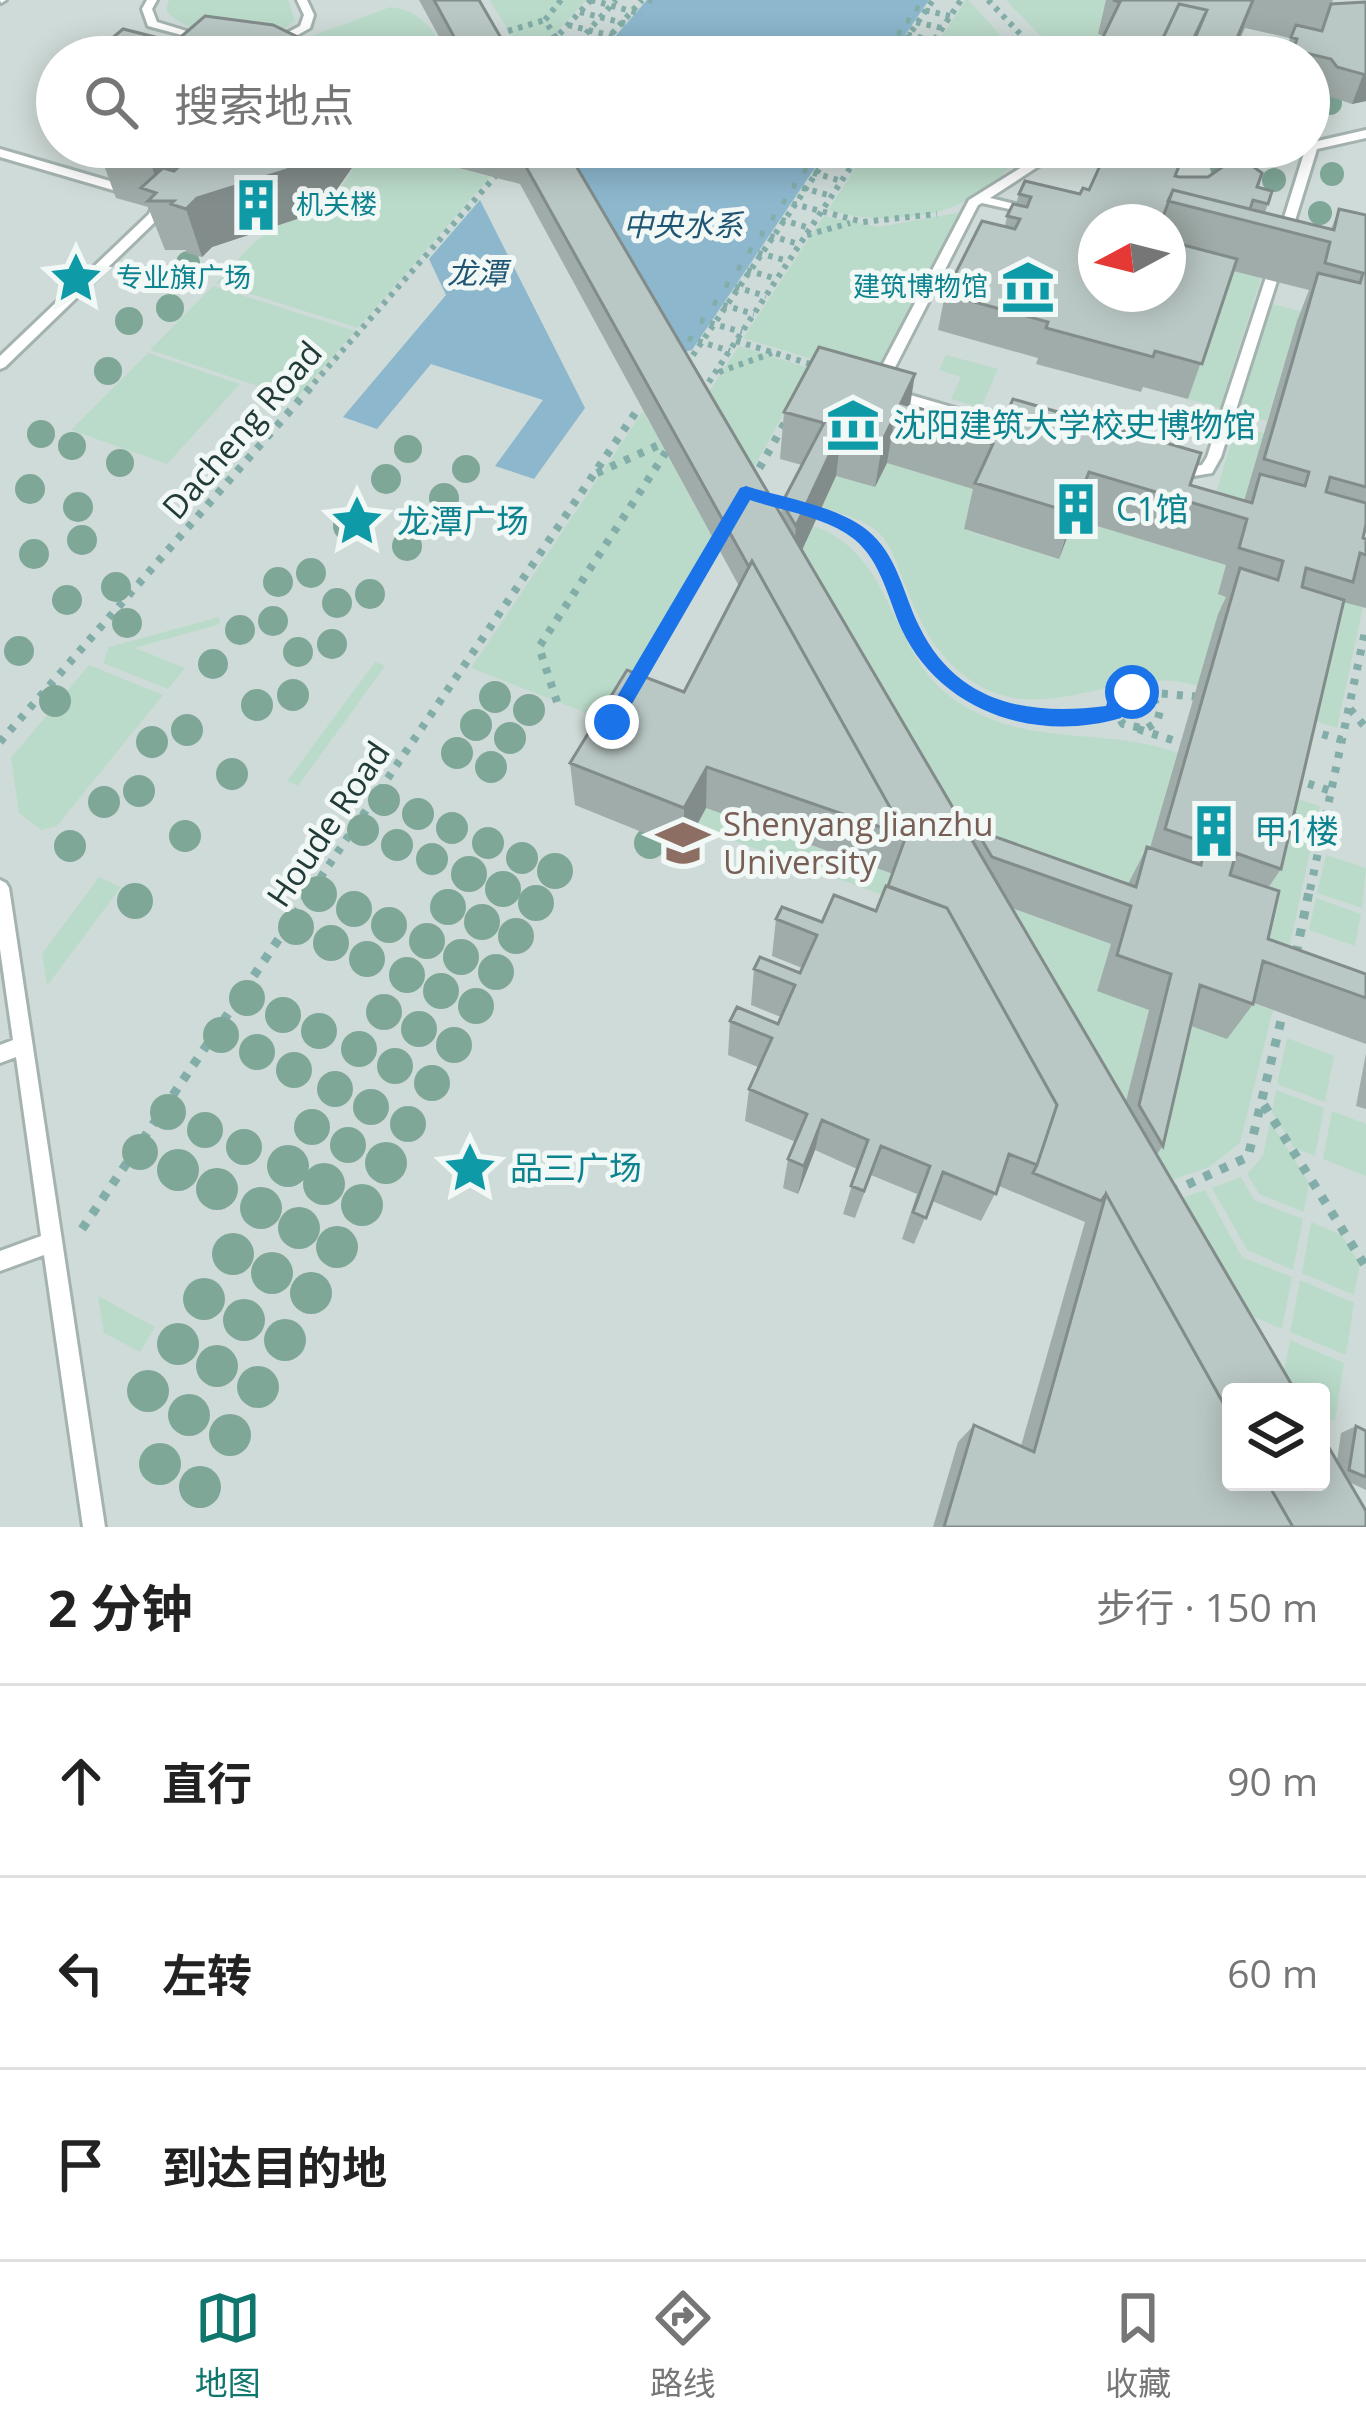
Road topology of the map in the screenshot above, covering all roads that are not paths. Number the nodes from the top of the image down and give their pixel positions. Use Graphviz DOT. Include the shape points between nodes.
graph roads {
  1 [pos="152,0"];
  2 [pos="302,0"];
  3 [pos="198,36"];
  4 [pos="291,36"];
  5 [pos="1366,134"];
  6 [pos="1330,142"];
  7 [pos="0,153"];
  8 [pos="36,164"];
  9 [pos="51,168"];
  10 [pos="1023,168"];
  11 [pos="1301,168"];
  12 [pos="977,201"];
  13 [pos="1045,216"];
  14 [pos="0,364"];
  15 [pos="1030,434"];
  16 [pos="1168,473"];
  17 [pos="0,888"];
  18 [pos="22,1046"];
  19 [pos="0,1054"];
  20 [pos="51,1242"];
  21 [pos="0,1261"];
  22 [pos="94,1527"];
  1 -- 3 [label="lane" via="152,24"];
  2 -- 4 [label="lane" via="309,15"];
  5 -- 6 [label="lane"];
  7 -- 8 [label="lane"];
  9 -- 14 [label="lane" via="150,197 158,207"];
  10 -- 12 [label="lane"];
  11 -- 16 [label="lane" via="1214,458 1190,475"];
  12 -- 13 [label="lane"];
  12 -- 15 [label="lane" via="876,390"];
  17 -- 18 [label="lane"];
  18 -- 19 [label="lane"];
  18 -- 20 [label="lane"];
  20 -- 21 [label="lane"];
  20 -- 22 [label="lane"];
}
